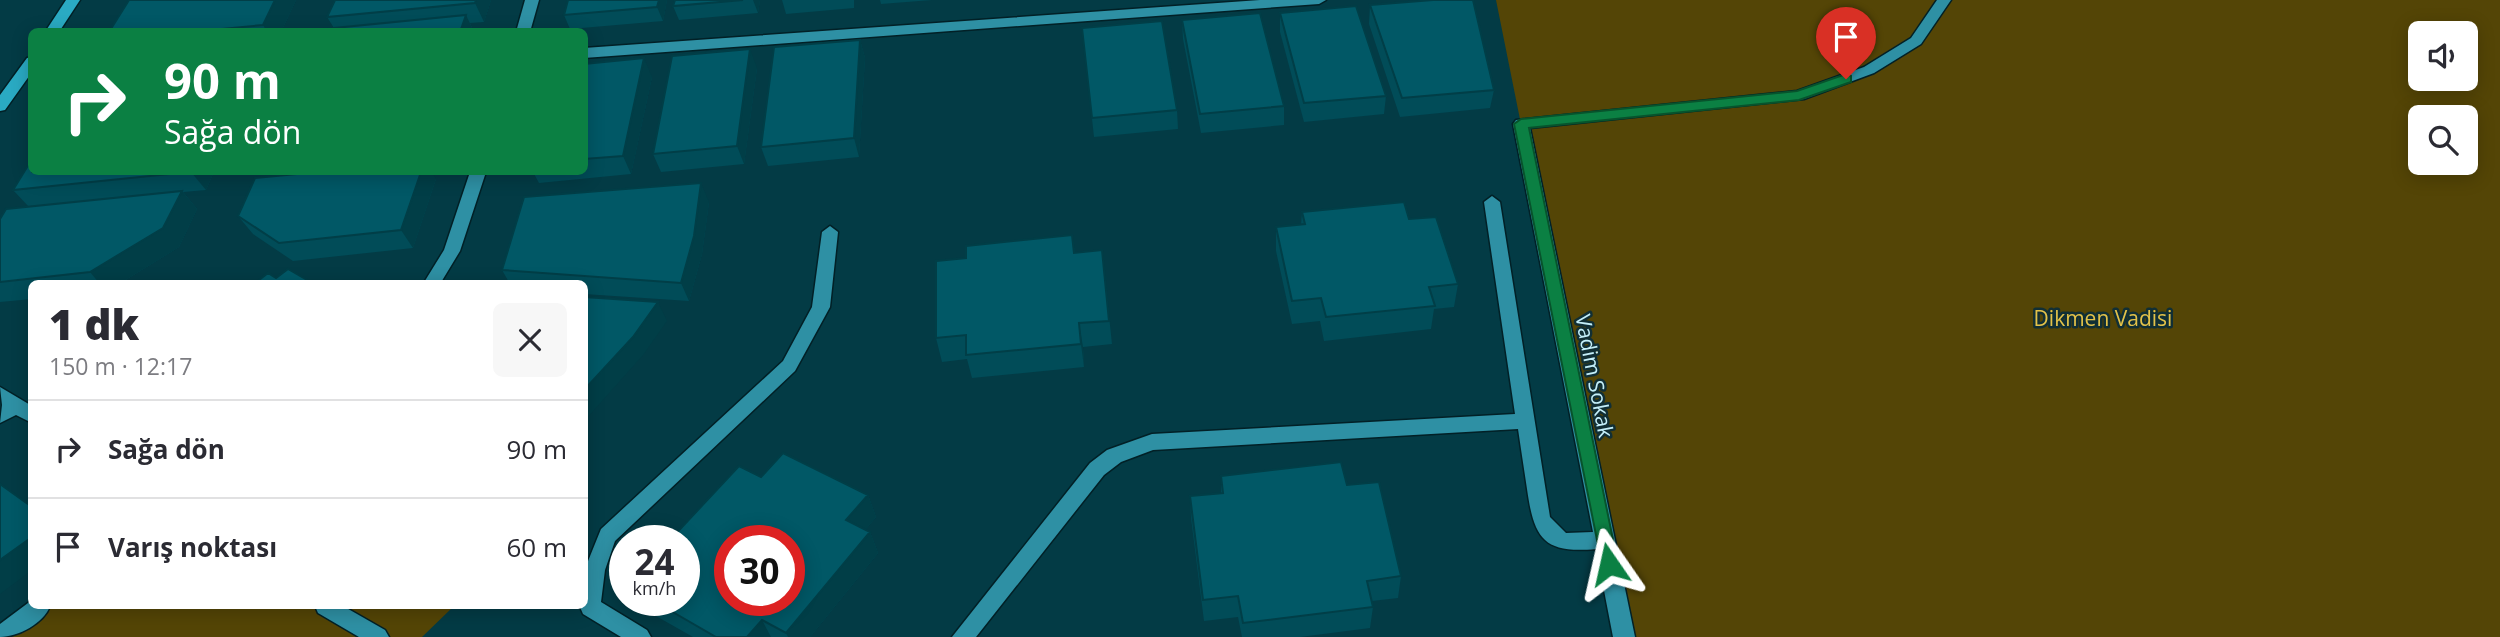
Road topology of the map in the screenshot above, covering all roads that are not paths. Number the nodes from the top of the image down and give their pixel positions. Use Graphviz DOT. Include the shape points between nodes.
graph roads {
  1 [pos="74,0"];
  2 [pos="532,0"];
  3 [pos="1319,0"];
  4 [pos="1944,0"];
  5 [pos="55,28"];
  6 [pos="524,28"];
  7 [pos="588,53"];
  8 [pos="28,67"];
  9 [pos="0,106"];
  10 [pos="477,175"];
  11 [pos="1492,202"];
  12 [pos="830,232"];
  13 [pos="434,280"];
  14 [pos="0,394"];
  15 [pos="24,411"];
  16 [pos="0,416"];
  17 [pos="1525,421"];
  18 [pos="1604,540"];
  19 [pos="36,609"];
  20 [pos="330,609"];
  21 [pos="0,636"];
  22 [pos="378,637"];
  23 [pos="640,637"];
  24 [pos="963,637"];
  25 [pos="1624,637"];
  1 -- 5 [label="main road"];
  2 -- 6 [label="street"];
  3 -- 7 [label="street"];
  4 -- 18 [label="street, Vadim Sokak" via="1916,41 1870,70 1799,96 1521,124"];
  8 -- 9 [label="main road"];
  10 -- 13 [label="street" via="452,251"];
  11 -- 17 [label="street"];
  12 -- 23 [label="street" via="821,307 789,366 608,536 597,558 590,607"];
  14 -- 15 [label="street"];
  15 -- 16 [label="street"];
  17 -- 18 [label="street" via="1541,520 1552,538"];
  17 -- 24 [label="street" via="1152,442 1132,447 1090,476"];
  18 -- 25 [label="street, Vadim Sokak"];
  19 -- 21 [label="street"];
  20 -- 22 [label="street"];
}
